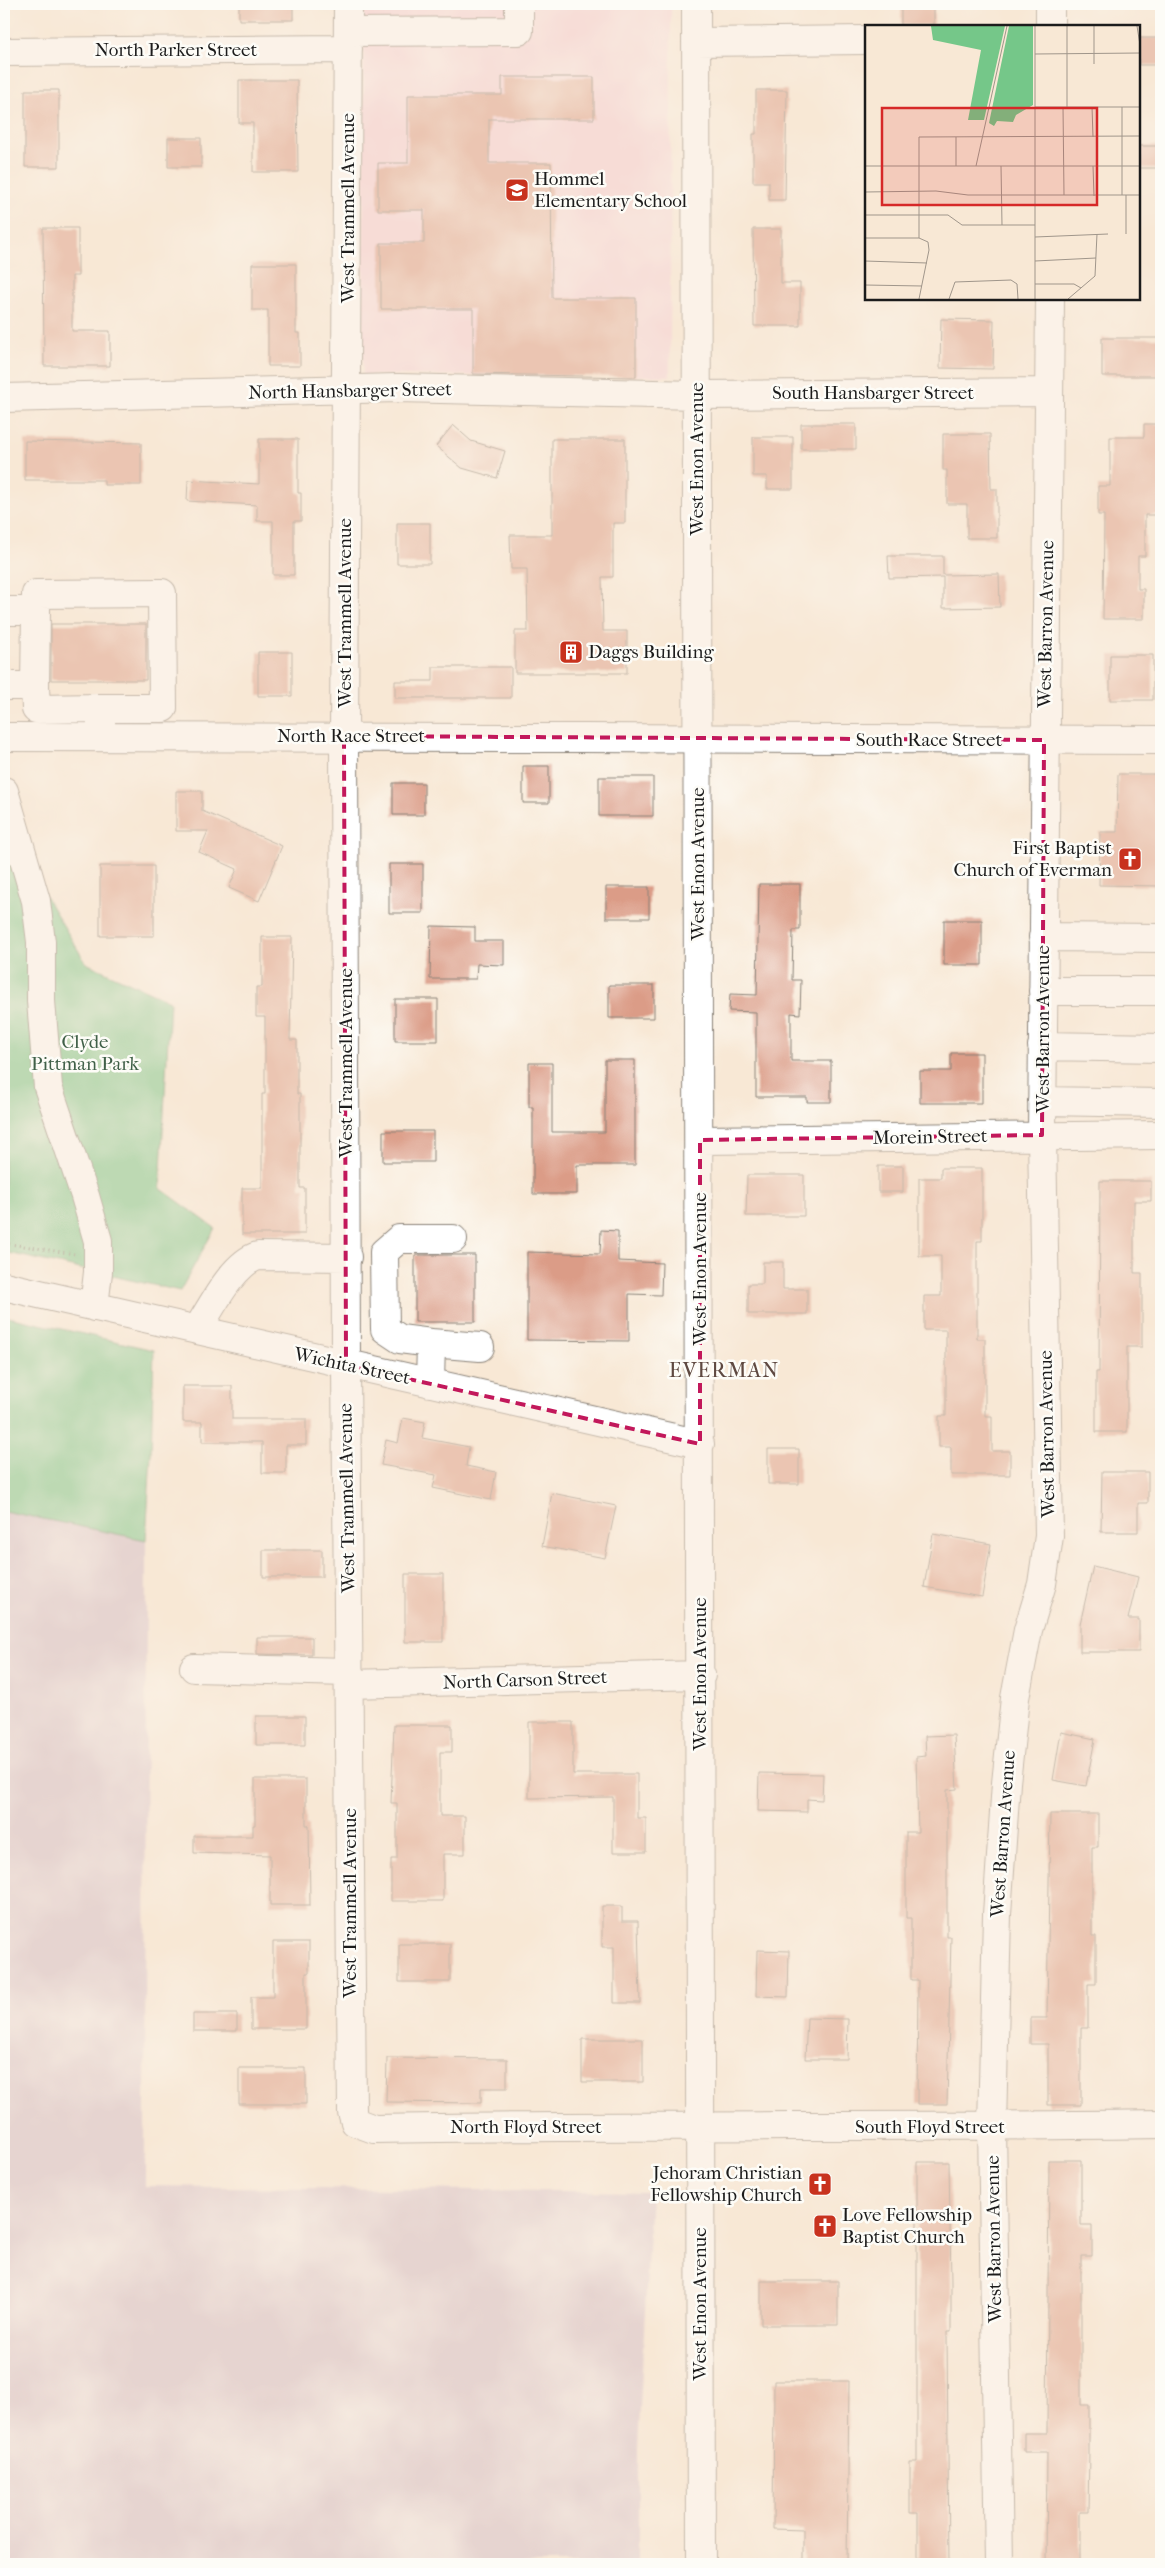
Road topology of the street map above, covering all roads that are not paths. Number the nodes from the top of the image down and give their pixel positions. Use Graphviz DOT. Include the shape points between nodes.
graph roads {
  1 [pos="348,4"];
  2 [pos="519,4"];
  3 [pos="696,4"];
  4 [pos="1050,4"];
  5 [pos="1050,25"];
  6 [pos="348,40"];
  7 [pos="865,40"];
  8 [pos="696,42"];
  9 [pos="4,52"];
  10 [pos="1050,300"];
  11 [pos="347,390"];
  12 [pos="1049,392"];
  13 [pos="697,395"];
  14 [pos="4,398"];
  15 [pos="36,611"];
  16 [pos="4,612"];
  17 [pos="4,686"];
  18 [pos="35,686"];
  19 [pos="101,708"];
  20 [pos="344,736"];
  21 [pos="4,737"];
  22 [pos="101,737"];
  23 [pos="698,740"];
  24 [pos="1044,740"];
  25 [pos="1161,740"];
  26 [pos="4,791"];
  27 [pos="1043,937"];
  28 [pos="1161,938"];
  29 [pos="1043,991"];
  30 [pos="1161,991"];
  31 [pos="1042,1046"];
  32 [pos="1161,1048"];
  33 [pos="1042,1101"];
  34 [pos="1161,1102"];
  35 [pos="1042,1135"];
  36 [pos="1161,1135"];
  37 [pos="700,1140"];
  38 [pos="454,1239"];
  39 [pos="347,1257"];
  40 [pos="4,1286"];
  41 [pos="385,1296"];
  42 [pos="347,1297"];
  43 [pos="94,1307"];
  44 [pos="196,1330"];
  45 [pos="431,1343"];
  46 [pos="480,1347"];
  47 [pos="346,1365"];
  48 [pos="430,1383"];
  49 [pos="700,1444"];
  50 [pos="194,1668"];
  51 [pos="701,1675"];
  52 [pos="349,1678"];
  53 [pos="355,2122"];
  54 [pos="1161,2124"];
  55 [pos="698,2127"];
  56 [pos="992,2127"];
  57 [pos="701,2564"];
  58 [pos="1000,2564"];
  1 -- 6 [label="street, West Trammell Avenue"];
  2 -- 6 [label="street, North Parker Street" via="519,31"];
  3 -- 8 [label="street, West Enon Avenue"];
  4 -- 5 [label="street"];
  6 -- 9 [label="street, North Parker Street"];
  6 -- 11 [label="street, West Trammell Avenue"];
  7 -- 8 [label="street"];
  8 -- 13 [label="street, West Enon Avenue"];
  10 -- 12 [label="street, West Barron Avenue"];
  11 -- 13 [label="street, North Hansbarger Street" via="398,388"];
  11 -- 14 [label="street, North Hansbarger Street"];
  11 -- 20 [label="street, West Trammell Avenue"];
  12 -- 13 [label="street, South Hansbarger Street"];
  12 -- 24 [label="street, West Barron Avenue"];
  13 -- 23 [label="street, West Enon Avenue"];
  15 -- 16 [label="street"];
  15 -- 18 [label="street"];
  15 -- 19 [label="street" via="36,594 162,593 163,708"];
  17 -- 18 [label="street"];
  18 -- 19 [label="street" via="36,709"];
  19 -- 22 [label="street"];
  20 -- 22 [label="street, North Race Street"];
  20 -- 23 [label="street, North Race Street"];
  20 -- 39 [label="street, West Trammell Avenue"];
  21 -- 22 [label="street, North Race Street"];
  23 -- 24 [label="street, South Race Street"];
  23 -- 37 [label="street, West Enon Avenue"];
  24 -- 25 [label="street, South Race Street"];
  24 -- 27 [label="street, West Barron Avenue"];
  26 -- 43 [label="street" via="36,901 42,942 41,1001 48,1087 98,1241"];
  27 -- 28 [label="street"];
  27 -- 29 [label="street, West Barron Avenue"];
  29 -- 30 [label="street"];
  29 -- 31 [label="street, West Barron Avenue"];
  31 -- 32 [label="street"];
  31 -- 33 [label="street, West Barron Avenue"];
  33 -- 34 [label="street"];
  33 -- 35 [label="street, West Barron Avenue"];
  35 -- 36 [label="street, Morein Street"];
  35 -- 37 [label="street, Morein Street"];
  35 -- 56 [label="street, West Barron Avenue" via="1049,1536 1042,1584 1028,1630 1015,1698 1006,1783 997,1914"];
  37 -- 49 [label="street, West Enon Avenue"];
  38 -- 41 [label="street" via="399,1239 384,1252"];
  39 -- 42 [label="street, West Trammell Avenue"];
  39 -- 44 [label="street" via="250,1258 228,1283"];
  40 -- 43 [label="street, Wichita Street"];
  41 -- 42 [label="street"];
  41 -- 45 [label="street" via="385,1329 400,1339"];
  42 -- 47 [label="street, West Trammell Avenue"];
  43 -- 44 [label="street, Wichita Street"];
  44 -- 47 [label="street, Wichita Street"];
  45 -- 46 [label="street"];
  45 -- 48 [label="street"];
  47 -- 48 [label="street, Wichita Street"];
  47 -- 52 [label="street, West Trammell Avenue"];
  48 -- 49 [label="street, Wichita Street"];
  49 -- 51 [label="street, West Enon Avenue"];
  50 -- 52 [label="street, North Carson Street"];
  51 -- 52 [label="street, North Carson Street"];
  51 -- 55 [label="street, West Enon Avenue"];
  52 -- 53 [label="street, West Trammell Avenue" via="352,2112"];
  53 -- 55 [label="street, North Floyd Street" via="374,2129"];
  54 -- 56 [label="street, South Floyd Street"];
  55 -- 56 [label="street, South Floyd Street"];
  55 -- 57 [label="street, West Enon Avenue"];
  56 -- 58 [label="street, West Barron Avenue"];
}
